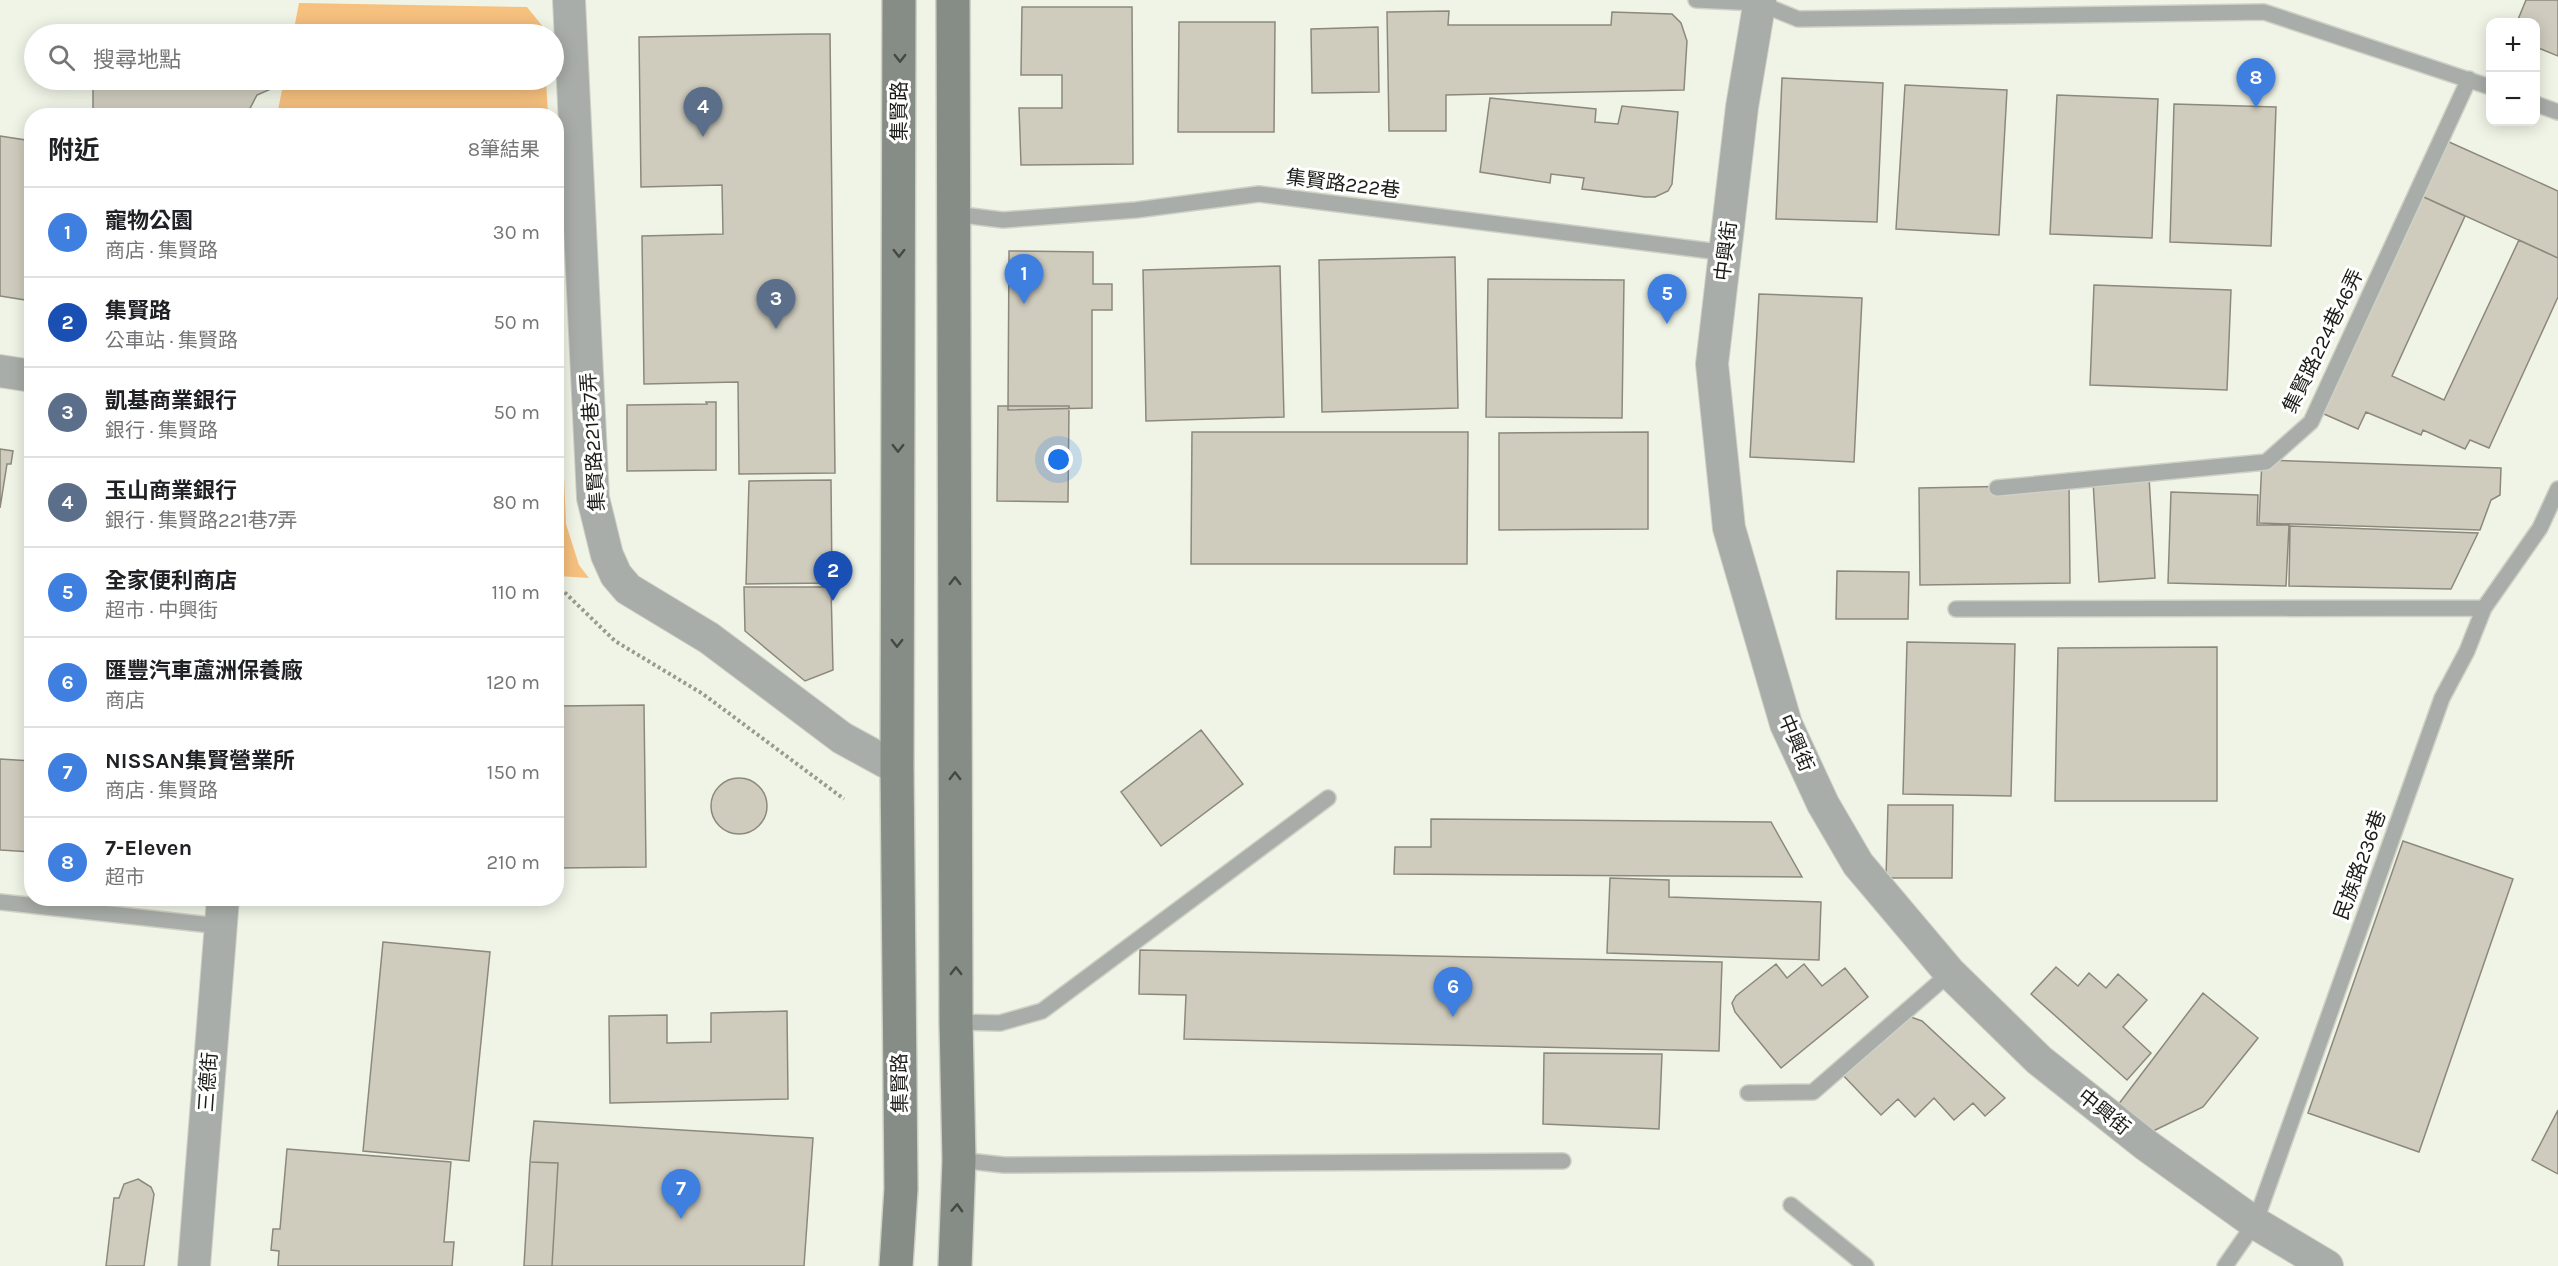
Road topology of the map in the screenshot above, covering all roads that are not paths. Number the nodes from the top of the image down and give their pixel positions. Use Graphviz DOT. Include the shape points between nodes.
graph roads {
  1 [pos="569,0"];
  2 [pos="899,0"];
  3 [pos="953,0"];
  4 [pos="1696,0"];
  5 [pos="1759,2"];
  6 [pos="2266,6"];
  7 [pos="2469,79"];
  8 [pos="2486,85"];
  9 [pos="2540,106"];
  10 [pos="2558,112"];
  11 [pos="954,214"];
  12 [pos="1726,253"];
  13 [pos="0,370"];
  14 [pos="24,374"];
  15 [pos="1997,488"];
  16 [pos="2558,489"];
  17 [pos="2484,608"];
  18 [pos="1956,609"];
  19 [pos="897,768"];
  20 [pos="1328,798"];
  21 [pos="0,902"];
  22 [pos="24,903"];
  23 [pos="89,906"];
  24 [pos="222,912"];
  25 [pos="1950,973"];
  26 [pos="956,1022"];
  27 [pos="1748,1093"];
  28 [pos="958,1160"];
  29 [pos="1563,1161"];
  30 [pos="1791,1205"];
  31 [pos="2255,1223"];
  32 [pos="194,1266"];
  33 [pos="896,1266"];
  34 [pos="955,1266"];
  35 [pos="1866,1266"];
  36 [pos="2225,1266"];
  37 [pos="2327,1266"];
  1 -- 19 [label="street, 集賢路221巷7弄" via="593,498 607,555 628,589 710,638 842,738"];
  2 -- 19 [label="main road, 集賢路, one-way"];
  3 -- 11 [label="main road"];
  4 -- 5 [label="lane"];
  5 -- 6 [label="lane" via="1798,19"];
  5 -- 12 [label="street, 中興街" via="1742,107"];
  6 -- 7 [label="lane"];
  7 -- 8 [label="lane"];
  7 -- 15 [label="lane, 集賢路224巷46弄" via="2311,422 2266,462"];
  9 -- 10 [label="lane"];
  11 -- 12 [label="lane, 集賢路222巷" via="1003,220 1136,210 1259,194"];
  26 -- 11 [label="main road, one-way"];
  12 -- 25 [label="street, 中興街" via="1712,364 1729,528 1786,724 1823,804 1858,864"];
  13 -- 14 [label="street"];
  16 -- 17 [label="lane, 民族路236巷" via="2540,528"];
  17 -- 18 [label="lane"];
  17 -- 31 [label="lane, 民族路236巷" via="2442,698"];
  19 -- 33 [label="main road, 集賢路" via="901,1189"];
  20 -- 26 [label="lane" via="1042,1011 1000,1023"];
  21 -- 22 [label="lane"];
  23 -- 24 [label="lane"];
  24 -- 32 [label="street, 三德街"];
  25 -- 27 [label="lane" via="1813,1092"];
  25 -- 31 [label="street, 中興街" via="2039,1060 2146,1145"];
  26 -- 28 [label="main road"];
  28 -- 29 [label="lane" via="1004,1165"];
  34 -- 28 [label="main road, one-way"];
  30 -- 35 [label="lane"];
  31 -- 36 [label="lane, 民族路236巷"];
  31 -- 37 [label="street, 中興街"];
}
